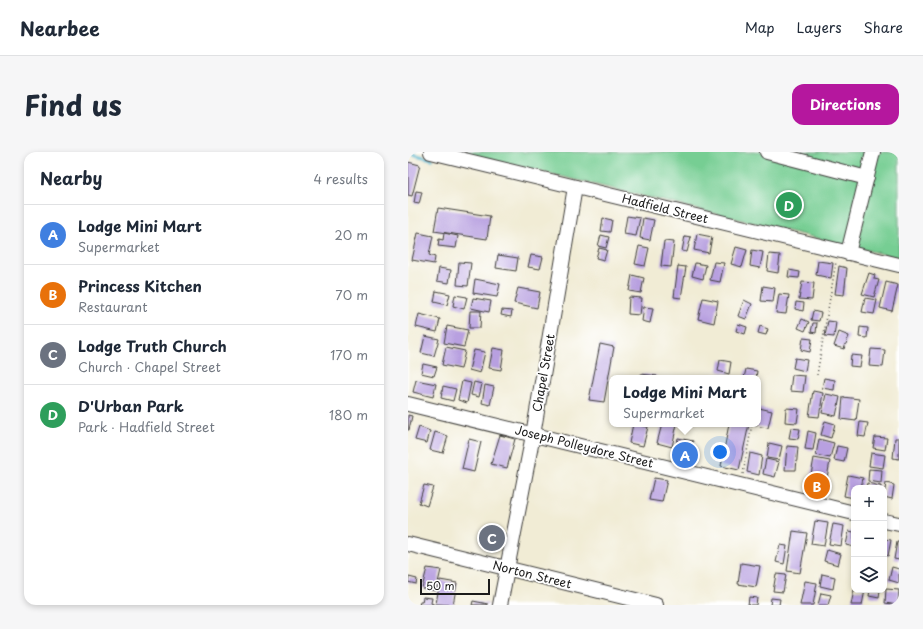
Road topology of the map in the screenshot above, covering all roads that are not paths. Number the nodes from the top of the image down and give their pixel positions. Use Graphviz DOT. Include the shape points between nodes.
graph roads {
  1 [pos="431,152"];
  2 [pos="767,152"];
  3 [pos="873,152"];
  4 [pos="867,178"];
  5 [pos="575,187"];
  6 [pos="843,252"];
  7 [pos="899,265"];
  8 [pos="408,404"];
  9 [pos="533,435"];
  10 [pos="851,512"];
  11 [pos="887,522"];
  12 [pos="899,524"];
  13 [pos="408,544"];
  14 [pos="507,569"];
  15 [pos="500,605"];
  16 [pos="656,605"];
  1 -- 5 [label="street, Hadfield Street"];
  2 -- 4 [label="street"];
  3 -- 4 [label="street"];
  4 -- 6 [label="street"];
  5 -- 6 [label="street, Hadfield Street"];
  5 -- 9 [label="street, Chapel Street"];
  6 -- 7 [label="street, Hadfield Street"];
  8 -- 9 [label="street, Joseph Polleydore Street"];
  9 -- 10 [label="street, Joseph Polleydore Street"];
  9 -- 14 [label="street, Chapel Street"];
  11 -- 12 [label="street"];
  13 -- 14 [label="street, Norton Street"];
  14 -- 15 [label="street, Chapel Street"];
  14 -- 16 [label="street, Norton Street"];
}
